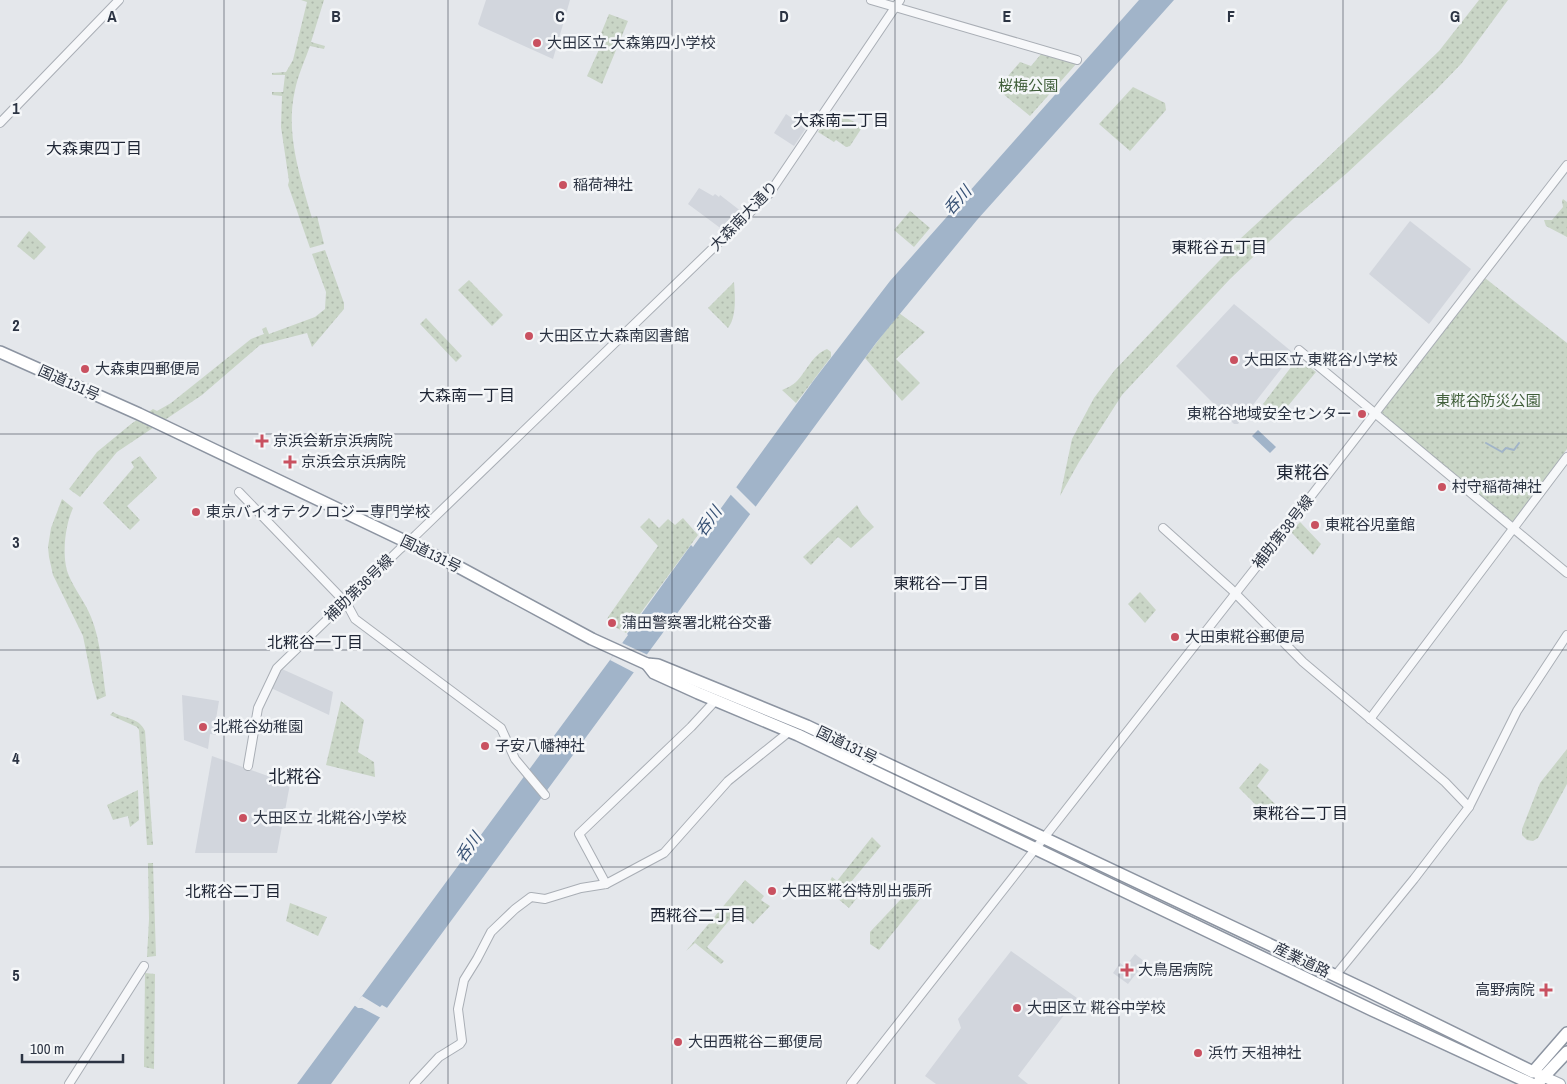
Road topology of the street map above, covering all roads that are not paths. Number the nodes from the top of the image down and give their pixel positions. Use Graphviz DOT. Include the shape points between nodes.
graph roads {
  1 [pos="119,0"];
  2 [pos="871,0"];
  3 [pos="900,0"];
  4 [pos="895,7"];
  5 [pos="1077,60"];
  6 [pos="0,123"];
  7 [pos="1567,165"];
  8 [pos="1299,350"];
  9 [pos="0,352"];
  10 [pos="602,355"];
  11 [pos="1375,413"];
  12 [pos="1567,457"];
  13 [pos="239,492"];
  14 [pos="1162,528"];
  15 [pos="1513,529"];
  16 [pos="408,542"];
  17 [pos="1567,573"];
  18 [pos="1235,593"];
  19 [pos="345,602"];
  20 [pos="1567,635"];
  21 [pos="645,663"];
  22 [pos="716,700"];
  23 [pos="1370,719"];
  24 [pos="790,731"];
  25 [pos="248,766"];
  26 [pos="545,795"];
  27 [pos="1469,807"];
  28 [pos="1043,837"];
  29 [pos="1034,849"];
  30 [pos="606,884"];
  31 [pos="144,966"];
  32 [pos="1335,976"];
  33 [pos="1567,1033"];
  34 [pos="1567,1052"];
  35 [pos="1533,1080"];
  36 [pos="69,1084"];
  37 [pos="414,1084"];
  38 [pos="851,1084"];
  39 [pos="1560,1084"];
  1 -- 6 [label="street"];
  2 -- 4 [label="street"];
  3 -- 4 [label="street"];
  4 -- 5 [label="street"];
  4 -- 10 [label="street, 大森南大通り" via="773,189"];
  7 -- 11 [label="street, 補助第38号線"];
  8 -- 11 [label="street"];
  9 -- 16 [label="highway, 国道131号"];
  10 -- 16 [label="street, 補助第36号線"];
  11 -- 15 [label="street"];
  11 -- 18 [label="street, 補助第38号線"];
  12 -- 15 [label="street"];
  13 -- 19 [label="street"];
  14 -- 18 [label="street"];
  15 -- 17 [label="street"];
  15 -- 23 [label="street"];
  16 -- 19 [label="street, 補助第36号線"];
  16 -- 21 [label="highway, 国道131号" via="592,639"];
  18 -- 23 [label="street" via="1303,662"];
  18 -- 28 [label="street, 補助第38号線"];
  19 -- 25 [label="street, 補助第36号線" via="277,668 258,708"];
  19 -- 26 [label="street" via="354,619 502,728 515,759"];
  20 -- 27 [label="street" via="1517,711"];
  21 -- 22 [label="highway, 国道131号" via="654,673"];
  21 -- 28 [label="highway, 国道131号" via="658,665 807,726"];
  22 -- 24 [label="highway, 国道131号"];
  22 -- 30 [label="street" via="579,834"];
  23 -- 27 [label="street" via="1445,782"];
  24 -- 29 [label="highway, 国道131号"];
  24 -- 30 [label="street" via="728,781 664,853"];
  27 -- 32 [label="street"];
  28 -- 29 [label="street, 補助第38号線"];
  28 -- 32 [label="highway, 産業道路"];
  29 -- 35 [label="highway, 産業道路"];
  29 -- 38 [label="street, 補助第38号線"];
  30 -- 37 [label="street" via="546,899 531,897 490,932 464,980 458,1009 462,1041 438,1058"];
  31 -- 36 [label="street"];
  32 -- 35 [label="highway, 産業道路"];
  33 -- 35 [label="highway"];
  34 -- 35 [label="highway"];
  35 -- 39 [label="main road, 産業道路"];
}
